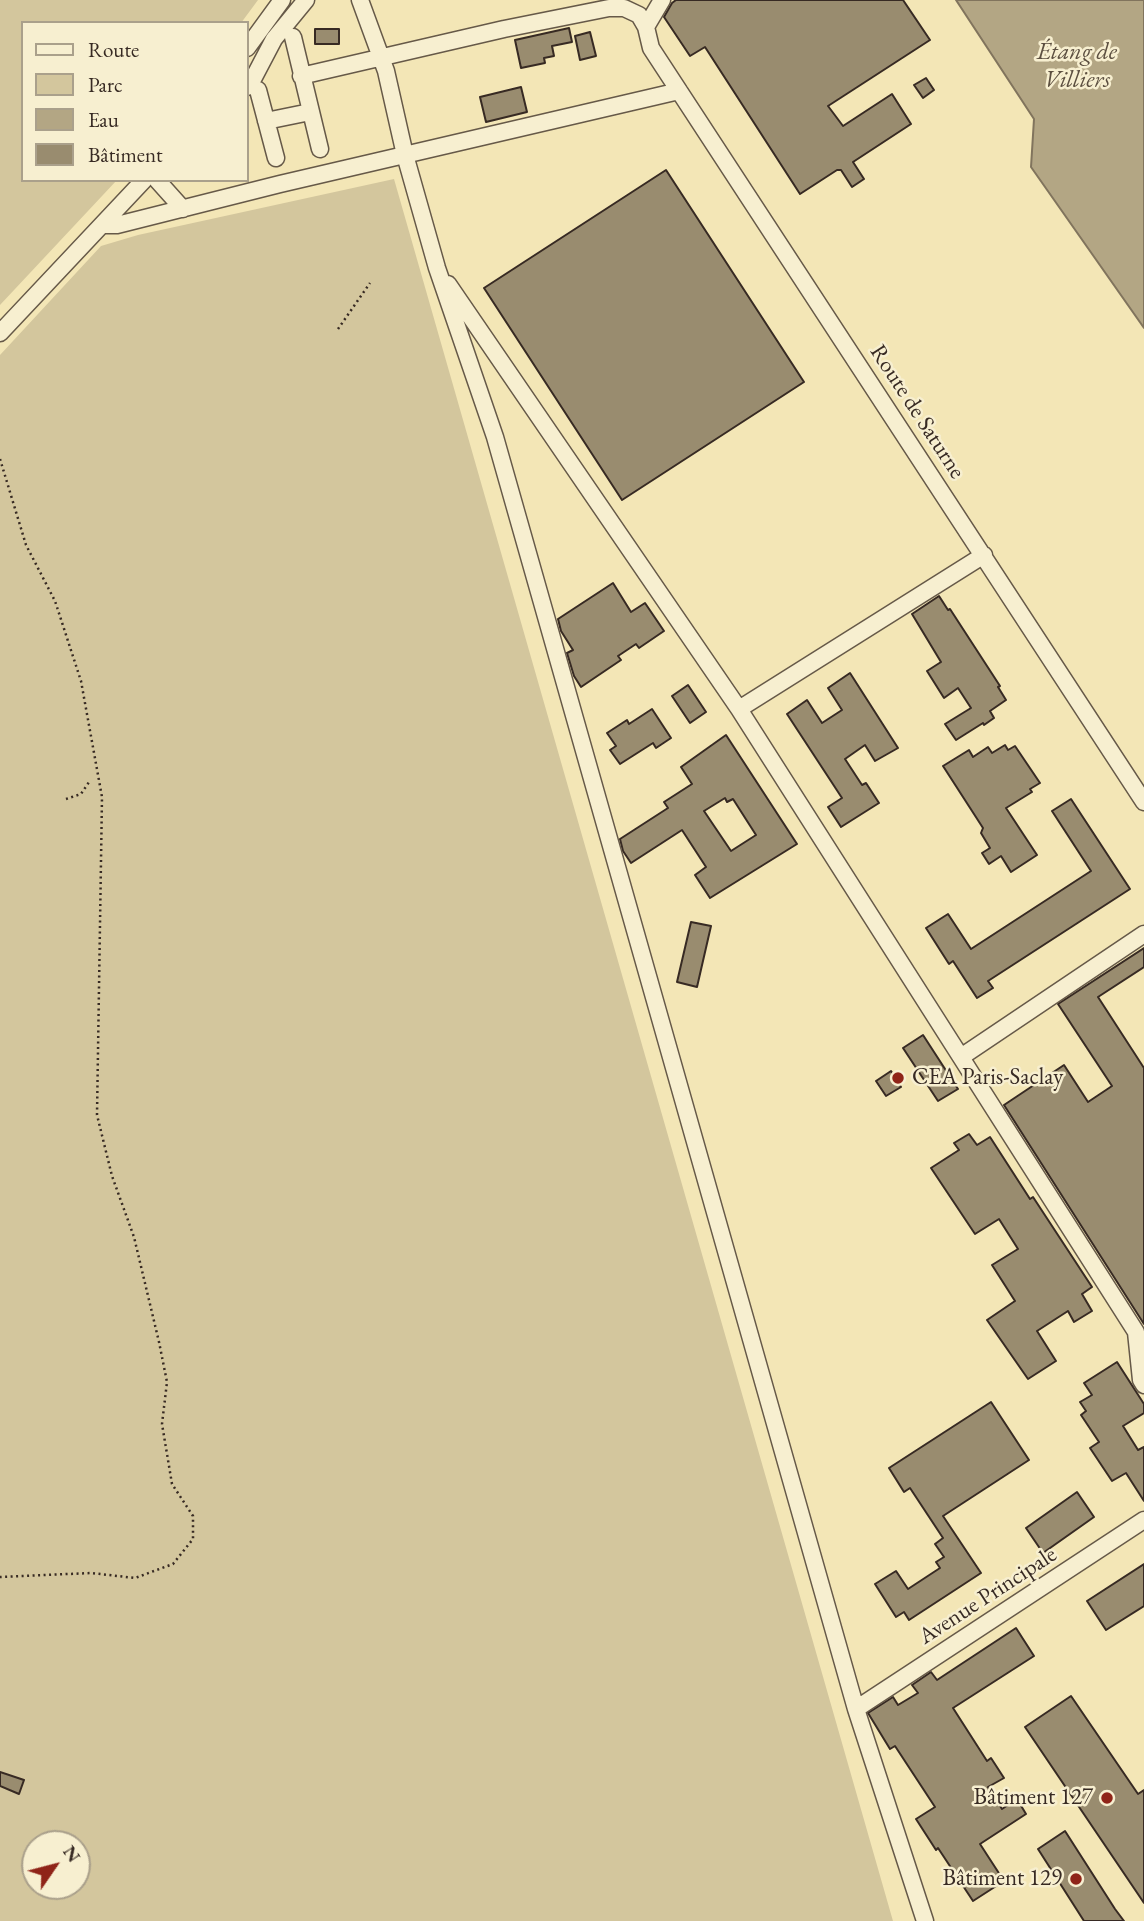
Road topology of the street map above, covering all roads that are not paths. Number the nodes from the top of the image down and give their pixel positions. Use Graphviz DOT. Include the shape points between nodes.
graph roads {
  1 [pos="282,0"];
  2 [pos="306,0"];
  3 [pos="360,0"];
  4 [pos="662,0"];
  5 [pos="597,5"];
  6 [pos="646,27"];
  7 [pos="293,37"];
  8 [pos="248,47"];
  9 [pos="380,56"];
  10 [pos="301,76"];
  11 [pos="252,88"];
  12 [pos="679,91"];
  13 [pos="310,112"];
  14 [pos="266,121"];
  15 [pos="320,149"];
  16 [pos="405,155"];
  17 [pos="276,158"];
  18 [pos="142,182"];
  19 [pos="159,182"];
  20 [pos="183,209"];
  21 [pos="103,225"];
  22 [pos="437,268"];
  23 [pos="0,333"];
  24 [pos="984,555"];
  25 [pos="739,709"];
  26 [pos="1144,802"];
  27 [pos="1144,934"];
  28 [pos="961,1057"];
  29 [pos="1144,1385"];
  30 [pos="1144,1520"];
  31 [pos="856,1709"];
  32 [pos="925,1921"];
  1 -- 8 [label="street"];
  2 -- 11 [label="street" via="274,38"];
  3 -- 9 [label="street"];
  4 -- 6 [label="street"];
  5 -- 6 [label="street" via="624,8 639,15"];
  5 -- 9 [label="street"];
  6 -- 12 [label="street, Route de Saturne" via="651,48"];
  7 -- 10 [label="street"];
  9 -- 10 [label="street"];
  9 -- 16 [label="street"];
  10 -- 13 [label="street"];
  11 -- 14 [label="street"];
  12 -- 16 [label="street"];
  12 -- 24 [label="street, Route de Saturne"];
  13 -- 14 [label="street"];
  13 -- 15 [label="street"];
  14 -- 17 [label="street"];
  16 -- 20 [label="street"];
  16 -- 22 [label="street"];
  18 -- 21 [label="street"];
  19 -- 20 [label="street"];
  20 -- 21 [label="street"];
  21 -- 23 [label="street"];
  22 -- 25 [label="street"];
  22 -- 31 [label="street" via="495,438"];
  24 -- 25 [label="street"];
  24 -- 26 [label="street, Route de Saturne"];
  25 -- 28 [label="street"];
  27 -- 28 [label="street"];
  28 -- 29 [label="street" via="1136,1332"];
  30 -- 31 [label="street, Avenue Principale"];
  31 -- 32 [label="street"];
}
